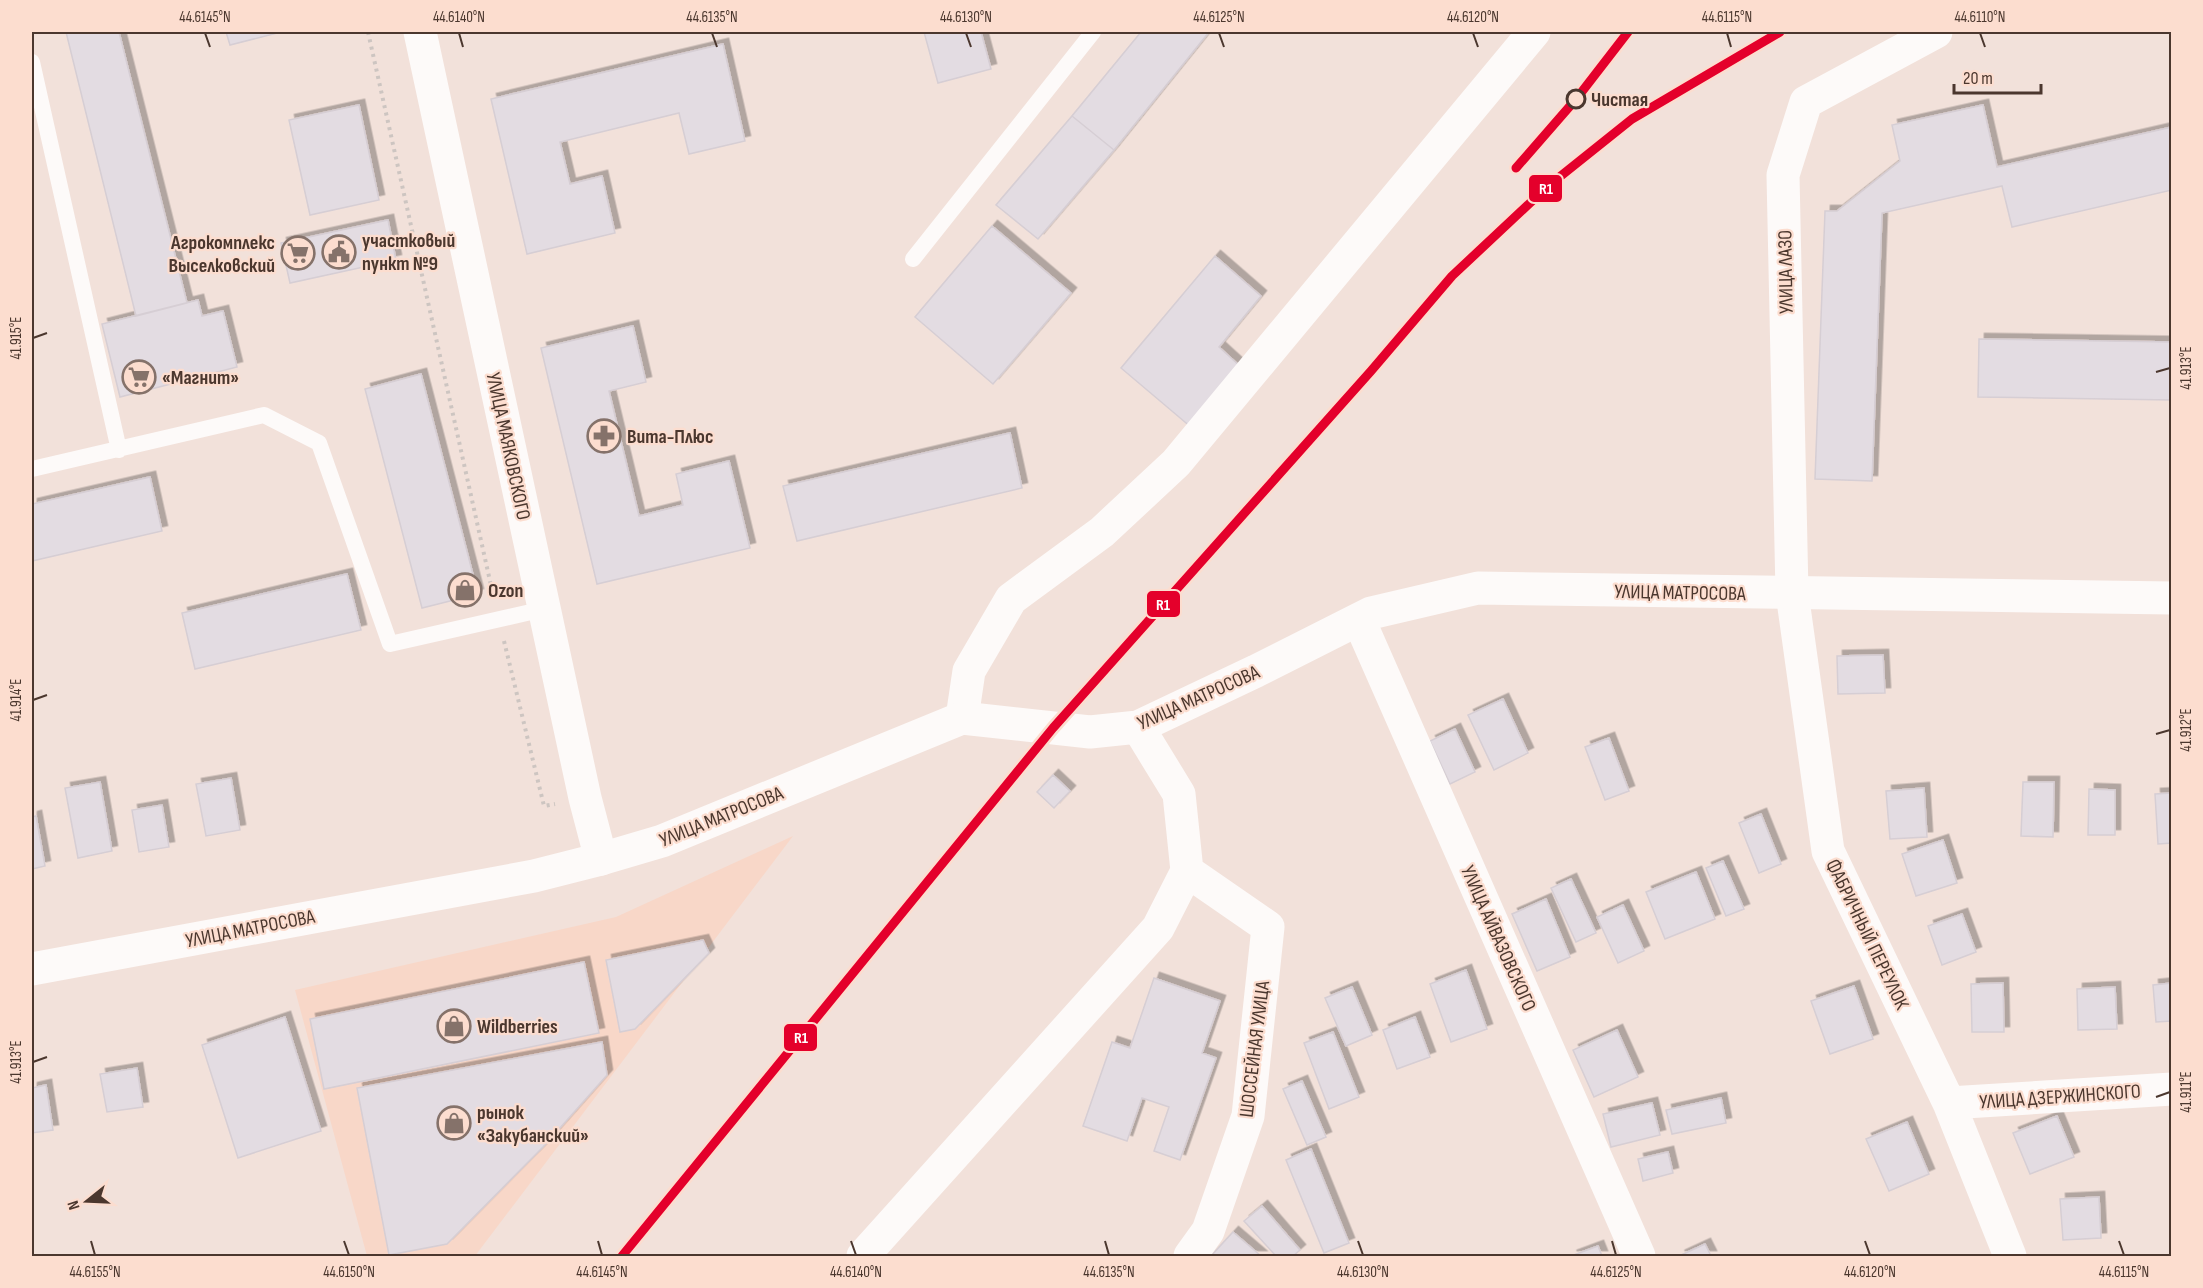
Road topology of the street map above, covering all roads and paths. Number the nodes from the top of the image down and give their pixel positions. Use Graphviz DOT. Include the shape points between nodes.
graph roads {
  1 [pos="368,32"];
  2 [pos="420,32"];
  3 [pos="1093,32"];
  4 [pos="1534,32"];
  5 [pos="1936,32"];
  6 [pos="32,62"];
  7 [pos="913,260"];
  8 [pos="119,450"];
  9 [pos="32,469"];
  10 [pos="1792,594"];
  11 [pos="2172,598"];
  12 [pos="544,609"];
  13 [pos="499,620"];
  14 [pos="1359,620"];
  15 [pos="962,718"];
  16 [pos="1138,727"];
  17 [pos="585,798"];
  18 [pos="601,859"];
  19 [pos="1187,871"];
  20 [pos="32,969"];
  21 [pos="2172,1089"];
  22 [pos="1950,1103"];
  23 [pos="863,1257"];
  24 [pos="1190,1257"];
  25 [pos="1639,1257"];
  26 [pos="2010,1257"];
  1 -- 13 [label="path"];
  2 -- 12 [label="street, УЛИЦА МАЯКОВСКОГО"];
  3 -- 7 [label="lane"];
  4 -- 15 [label="street" via="1176,463 1102,532 1011,599 969,671"];
  5 -- 10 [label="street, УЛИЦА ЛАЗО" via="1806,102 1783,175"];
  6 -- 8 [label="lane"];
  8 -- 9 [label="lane"];
  8 -- 13 [label="lane" via="264,414 319,443 390,644"];
  10 -- 11 [label="street, УЛИЦА МАТРОСОВА"];
  10 -- 14 [label="street, УЛИЦА МАТРОСОВА" via="1478,588"];
  10 -- 22 [label="street, ФАБРИЧНЫЙ ПЕРЕУЛОК" via="1828,851"];
  12 -- 13 [label="lane"];
  12 -- 17 [label="street, УЛИЦА МАЯКОВСКОГО"];
  13 -- 17 [label="path" via="544,806"];
  14 -- 16 [label="street, УЛИЦА МАТРОСОВА"];
  14 -- 25 [label="street, УЛИЦА АЙВАЗОВСКОГО"];
  15 -- 16 [label="street, УЛИЦА МАТРОСОВА" via="1090,732"];
  15 -- 18 [label="street, УЛИЦА МАТРОСОВА" via="662,841"];
  16 -- 19 [label="street" via="1179,794"];
  17 -- 18 [label="street, УЛИЦА МАЯКОВСКОГО"];
  18 -- 20 [label="street, УЛИЦА МАТРОСОВА" via="534,876"];
  19 -- 23 [label="street" via="1158,928"];
  19 -- 24 [label="street, ШОССЕЙНАЯ УЛИЦА" via="1268,927 1248,1116 1208,1231"];
  21 -- 22 [label="street, УЛИЦА ДЗЕРЖИНСКОГО"];
  22 -- 26 [label="street, ФАБРИЧНЫЙ ПЕРЕУЛОК"];
}
